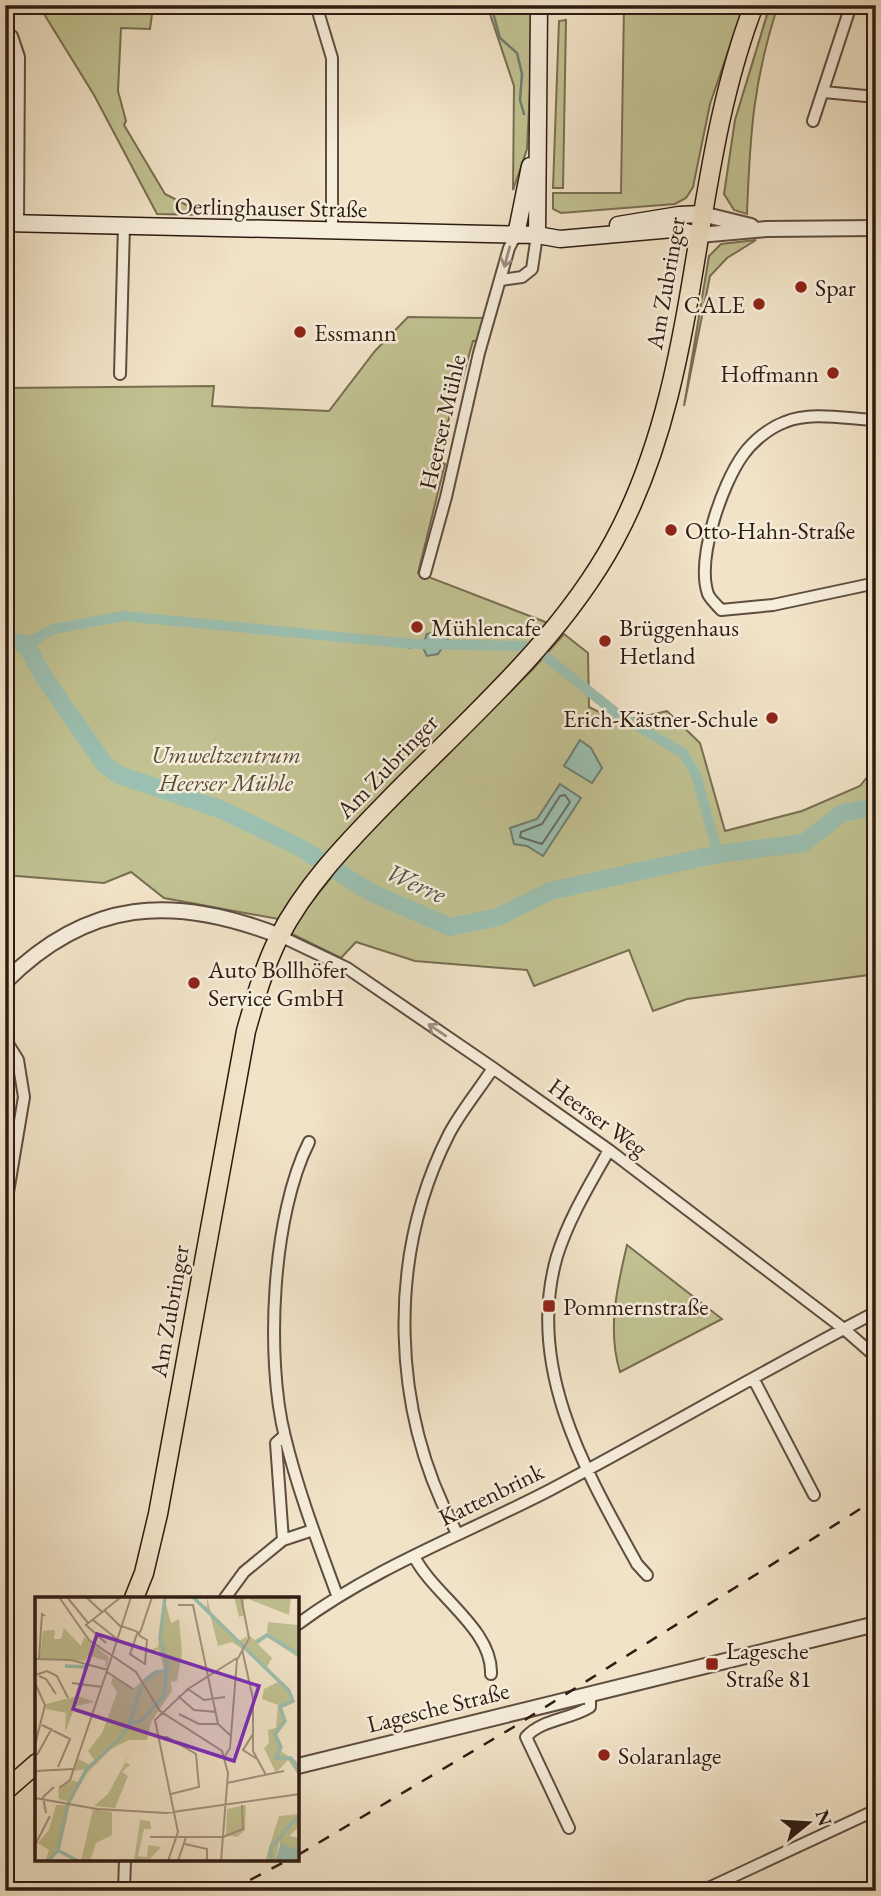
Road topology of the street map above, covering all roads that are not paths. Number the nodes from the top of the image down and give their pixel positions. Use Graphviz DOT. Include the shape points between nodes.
graph roads {
  1 [pos="316,5"];
  2 [pos="539,5"];
  3 [pos="754,5"];
  4 [pos="851,5"];
  5 [pos="12,36"];
  6 [pos="824,92"];
  7 [pos="876,97"];
  8 [pos="813,121"];
  9 [pos="536,147"];
  10 [pos="702,214"];
  11 [pos="12,224"];
  12 [pos="124,225"];
  13 [pos="876,228"];
  14 [pos="766,229"];
  15 [pos="331,230"];
  16 [pos="516,234"];
  17 [pos="537,235"];
  18 [pos="699,235"];
  19 [pos="501,280"];
  20 [pos="120,374"];
  21 [pos="876,420"];
  22 [pos="425,573"];
  23 [pos="876,583"];
  24 [pos="280,936"];
  25 [pos="5,982"];
  26 [pos="5,1039"];
  27 [pos="494,1068"];
  28 [pos="309,1143"];
  29 [pos="609,1150"];
  30 [pos="5,1210"];
  31 [pos="876,1312"];
  32 [pos="844,1329"];
  33 [pos="876,1357"];
  34 [pos="754,1380"];
  35 [pos="285,1436"];
  36 [pos="586,1470"];
  37 [pos="814,1495"];
  38 [pos="313,1530"];
  39 [pos="457,1533"];
  40 [pos="283,1540"];
  41 [pos="414,1556"];
  42 [pos="647,1575"];
  43 [pos="337,1595"];
  44 [pos="134,1597"];
  45 [pos="226,1597"];
  46 [pos="299,1623"];
  47 [pos="876,1625"];
  48 [pos="491,1674"];
  49 [pos="590,1693"];
  50 [pos="299,1766"];
  51 [pos="34,1773"];
  52 [pos="5,1791"];
  53 [pos="876,1810"];
  54 [pos="569,1828"];
  55 [pos="125,1861"];
  56 [pos="124,1891"];
  57 [pos="702,1891"];
  1 -- 15 [label="street" via="332,58"];
  2 -- 9 [label="main road" via="541,88"];
  3 -- 10 [label="main road, Am Zubringer" via="723,101"];
  4 -- 6 [label="street"];
  5 -- 11 [label="street" via="19,57"];
  6 -- 7 [label="street"];
  6 -- 8 [label="street"];
  9 -- 16 [label="main road"];
  9 -- 17 [label="main road"];
  10 -- 14 [label="street, Oerlinghauser Straße"];
  10 -- 17 [label="main road, Oerlinghauser Straße" via="545,230"];
  10 -- 18 [label="main road, Am Zubringer"];
  11 -- 12 [label="main road, Oerlinghauser Straße"];
  12 -- 15 [label="main road, Oerlinghauser Straße"];
  12 -- 20 [label="street"];
  13 -- 14 [label="street, Oerlinghauser Straße"];
  14 -- 18 [label="street, Oerlinghauser Straße"];
  15 -- 16 [label="main road, Oerlinghauser Straße"];
  16 -- 17 [label="main road, Oerlinghauser Straße"];
  16 -- 19 [label="street, Heerser Mühle, one-way"];
  17 -- 18 [label="main road, Oerlinghauser Straße" via="560,239 673,229"];
  17 -- 19 [label="street" via="532,270 522,277"];
  18 -- 24 [label="main road, Am Zubringer" via="662,427 644,480 612,544 536,649 346,844"];
  19 -- 22 [label="street, Heerser Mühle"];
  21 -- 23 [label="street" via="810,417 786,421 762,435 743,455 725,489 705,567 708,595 721,610 773,605"];
  24 -- 25 [label="street" via="178,910 132,911 60,938"];
  27 -- 24 [label="street, Heerser Weg, one-way" via="347,968"];
  24 -- 44 [label="main road, Am Zubringer" via="246,1031 158,1514"];
  26 -- 30 [label="street" via="18,1060 24,1097"];
  27 -- 29 [label="street, Heerser Weg"];
  27 -- 39 [label="street" via="450,1133 424,1192 405,1290 404,1342 414,1417 428,1468"];
  28 -- 35 [label="street" via="296,1167 274,1277 278,1390"];
  29 -- 32 [label="street, Heerser Weg"];
  29 -- 36 [label="street" via="580,1201 558,1255 549,1302 550,1361 564,1416"];
  31 -- 32 [label="street, Kattenbrink"];
  32 -- 33 [label="street, Heerser Weg"];
  32 -- 34 [label="street, Kattenbrink"];
  34 -- 36 [label="street, Kattenbrink"];
  34 -- 37 [label="street"];
  35 -- 38 [label="street"];
  35 -- 40 [label="street" via="276,1443"];
  36 -- 39 [label="street, Kattenbrink"];
  36 -- 42 [label="street"];
  38 -- 40 [label="street"];
  38 -- 43 [label="street"];
  39 -- 41 [label="street, Kattenbrink"];
  40 -- 45 [label="street" via="244,1572"];
  41 -- 43 [label="street, Kattenbrink"];
  41 -- 48 [label="street" via="475,1633 492,1660"];
  43 -- 46 [label="street, Kattenbrink"];
  47 -- 49 [label="street, Lagesche Straße"];
  49 -- 50 [label="street, Lagesche Straße"];
  49 -- 54 [label="street, Lagesche Straße" via="590,1707 573,1718 535,1727 526,1737"];
  51 -- 52 [label="main road"];
  53 -- 57 [label="street"];
  55 -- 56 [label="street"];
}
